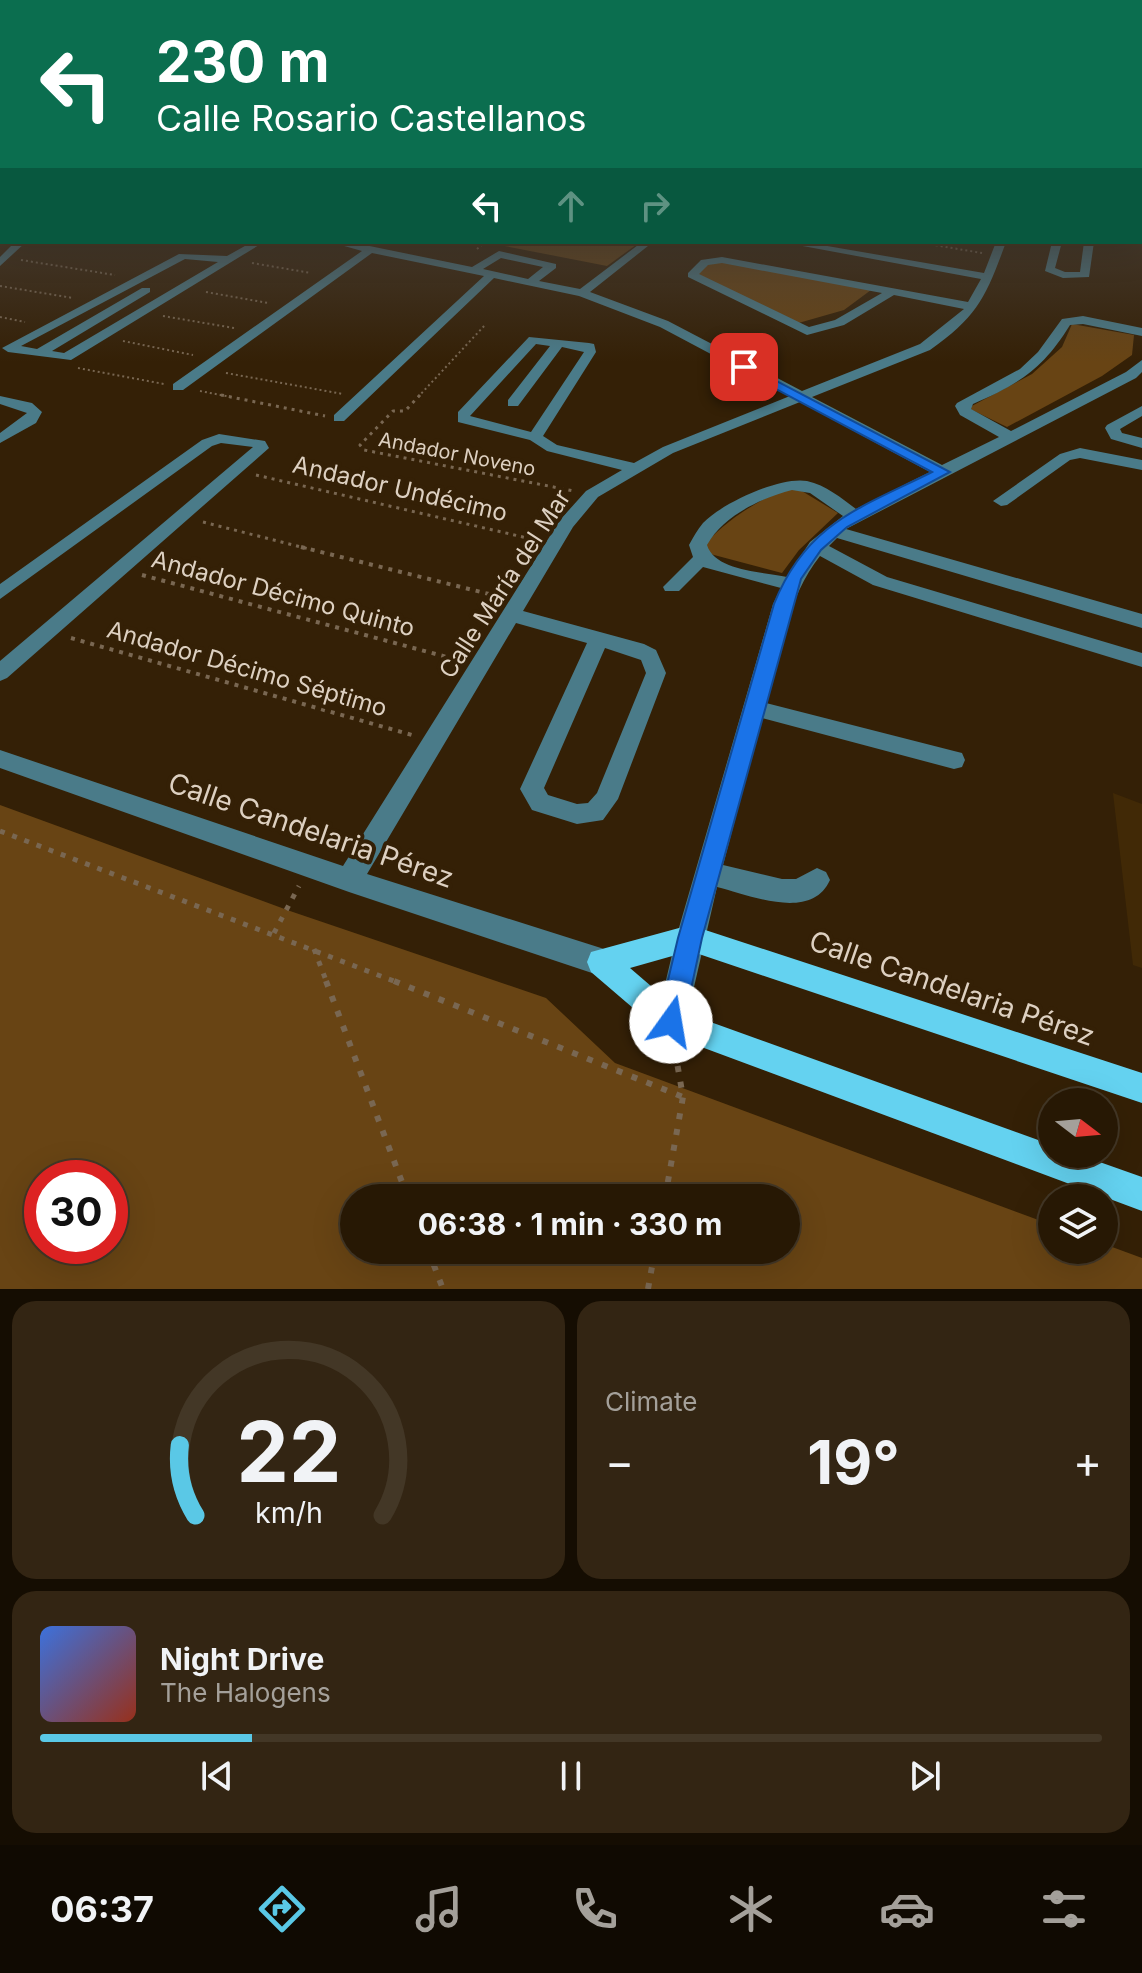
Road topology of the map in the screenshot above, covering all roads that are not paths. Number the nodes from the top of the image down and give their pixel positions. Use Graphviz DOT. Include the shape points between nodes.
graph roads {
  1 [pos="19,244"];
  2 [pos="256,244"];
  3 [pos="645,244"];
  4 [pos="797,244"];
  5 [pos="1056,244"];
  6 [pos="1089,244"];
  7 [pos="370,246"];
  8 [pos="998,249"];
  9 [pos="202,257"];
  10 [pos="231,260"];
  11 [pos="3,261"];
  12 [pos="473,271"];
  13 [pos="492,274"];
  14 [pos="987,277"];
  15 [pos="531,282"];
  16 [pos="582,293"];
  17 [pos="890,293"];
  18 [pos="974,307"];
  19 [pos="1142,332"];
  20 [pos="560,342"];
  21 [pos="39,353"];
  22 [pos="1142,364"];
  23 [pos="178,387"];
  24 [pos="797,396"];
  25 [pos="0,400"];
  26 [pos="513,403"];
  27 [pos="1142,410"];
  28 [pos="339,418"];
  29 [pos="535,437"];
  30 [pos="1013,438"];
  31 [pos="0,439"];
  32 [pos="1142,443"];
  33 [pos="1142,465"];
  34 [pos="633,468"];
  35 [pos="943,472"];
  36 [pos="1001,501"];
  37 [pos="855,517"];
  38 [pos="833,531"];
  39 [pos="816,546"];
  40 [pos="702,558"];
  41 [pos="790,584"];
  42 [pos="672,587"];
  43 [pos="0,593"];
  44 [pos="515,608"];
  45 [pos="1142,621"];
  46 [pos="599,639"];
  47 [pos="1142,660"];
  48 [pos="0,673"];
  49 [pos="755,708"];
  50 [pos="0,759"];
  51 [pos="954,760"];
  52 [pos="708,873"];
  53 [pos="349,880"];
  54 [pos="817,880"];
  55 [pos="690,938"];
  56 [pos="601,962"];
  57 [pos="671,1022"];
  58 [pos="1142,1088"];
  59 [pos="1142,1194"];
  1 -- 11 [label="street"];
  2 -- 10 [label="street"];
  3 -- 16 [label="street"];
  4 -- 14 [label="street"];
  5 -- 6 [label="street" via="1049,269 1080,277 1085,275"];
  7 -- 12 [label="street"];
  7 -- 23 [label="street"];
  8 -- 14 [label="street, Calle María del Mar"];
  9 -- 10 [label="street"];
  9 -- 21 [label="street"];
  9 -- 21 [label="street" via="183,256 8,348"];
  10 -- 21 [label="street" via="66,357"];
  12 -- 13 [label="street"];
  12 -- 15 [label="street" via="499,254 552,266"];
  13 -- 15 [label="street"];
  13 -- 28 [label="street"];
  14 -- 18 [label="street, Calle María del Mar"];
  15 -- 16 [label="street"];
  16 -- 24 [label="street" via="664,324"];
  17 -- 17 [label="street" via="722,260 705,262 692,275 807,331 851,316"];
  17 -- 18 [label="street"];
  18 -- 24 [label="street, Calle María del Mar" via="953,330 925,347"];
  19 -- 30 [label="street" via="1083,320 1066,322 1043,358 990,393 965,401 965,412"];
  20 -- 26 [label="street"];
  20 -- 29 [label="street" via="589,347 590,352"];
  20 -- 29 [label="street" via="541,339 527,345 463,415 467,422"];
  22 -- 30 [label="street" via="1131,375"];
  24 -- 34 [label="street, Calle María del Mar"];
  24 -- 35 [label="street"];
  25 -- 31 [label="street" via="35,412"];
  27 -- 32 [label="street" via="1112,428 1116,436"];
  29 -- 34 [label="street" via="552,448"];
  30 -- 35 [label="street"];
  33 -- 36 [label="street" via="1080,453 1065,457"];
  34 -- 44 [label="street, Calle María del Mar" via="592,494"];
  35 -- 37 [label="street"];
  37 -- 38 [label="street"];
  37 -- 40 [label="street" via="815,488 790,486 709,526 698,545"];
  38 -- 39 [label="street"];
  38 -- 45 [label="street"];
  39 -- 41 [label="street"];
  39 -- 47 [label="street" via="880,581"];
  40 -- 41 [label="street" via="716,567"];
  40 -- 42 [label="street"];
  41 -- 49 [label="street"];
  43 -- 48 [label="street" via="207,443 219,438 260,444 184,517"];
  44 -- 46 [label="street"];
  44 -- 53 [label="street, Calle María del Mar"];
  46 -- 46 [label="street" via="649,655 656,673 606,799 594,813 577,814 540,803 532,789"];
  49 -- 51 [label="street"];
  49 -- 52 [label="street"];
  50 -- 53 [label="street, Calle Candelaria Pérez"];
  52 -- 54 [label="street" via="782,891 800,891"];
  52 -- 55 [label="street"];
  53 -- 56 [label="street, Calle Candelaria Pérez"];
  55 -- 56 [label="main road"];
  55 -- 57 [label="street"];
  55 -- 58 [label="main road, Calle Candelaria Pérez"];
  56 -- 57 [label="main road, Calle Candelaria Pérez"];
  57 -- 59 [label="main road, Calle Candelaria Pérez"];
}
